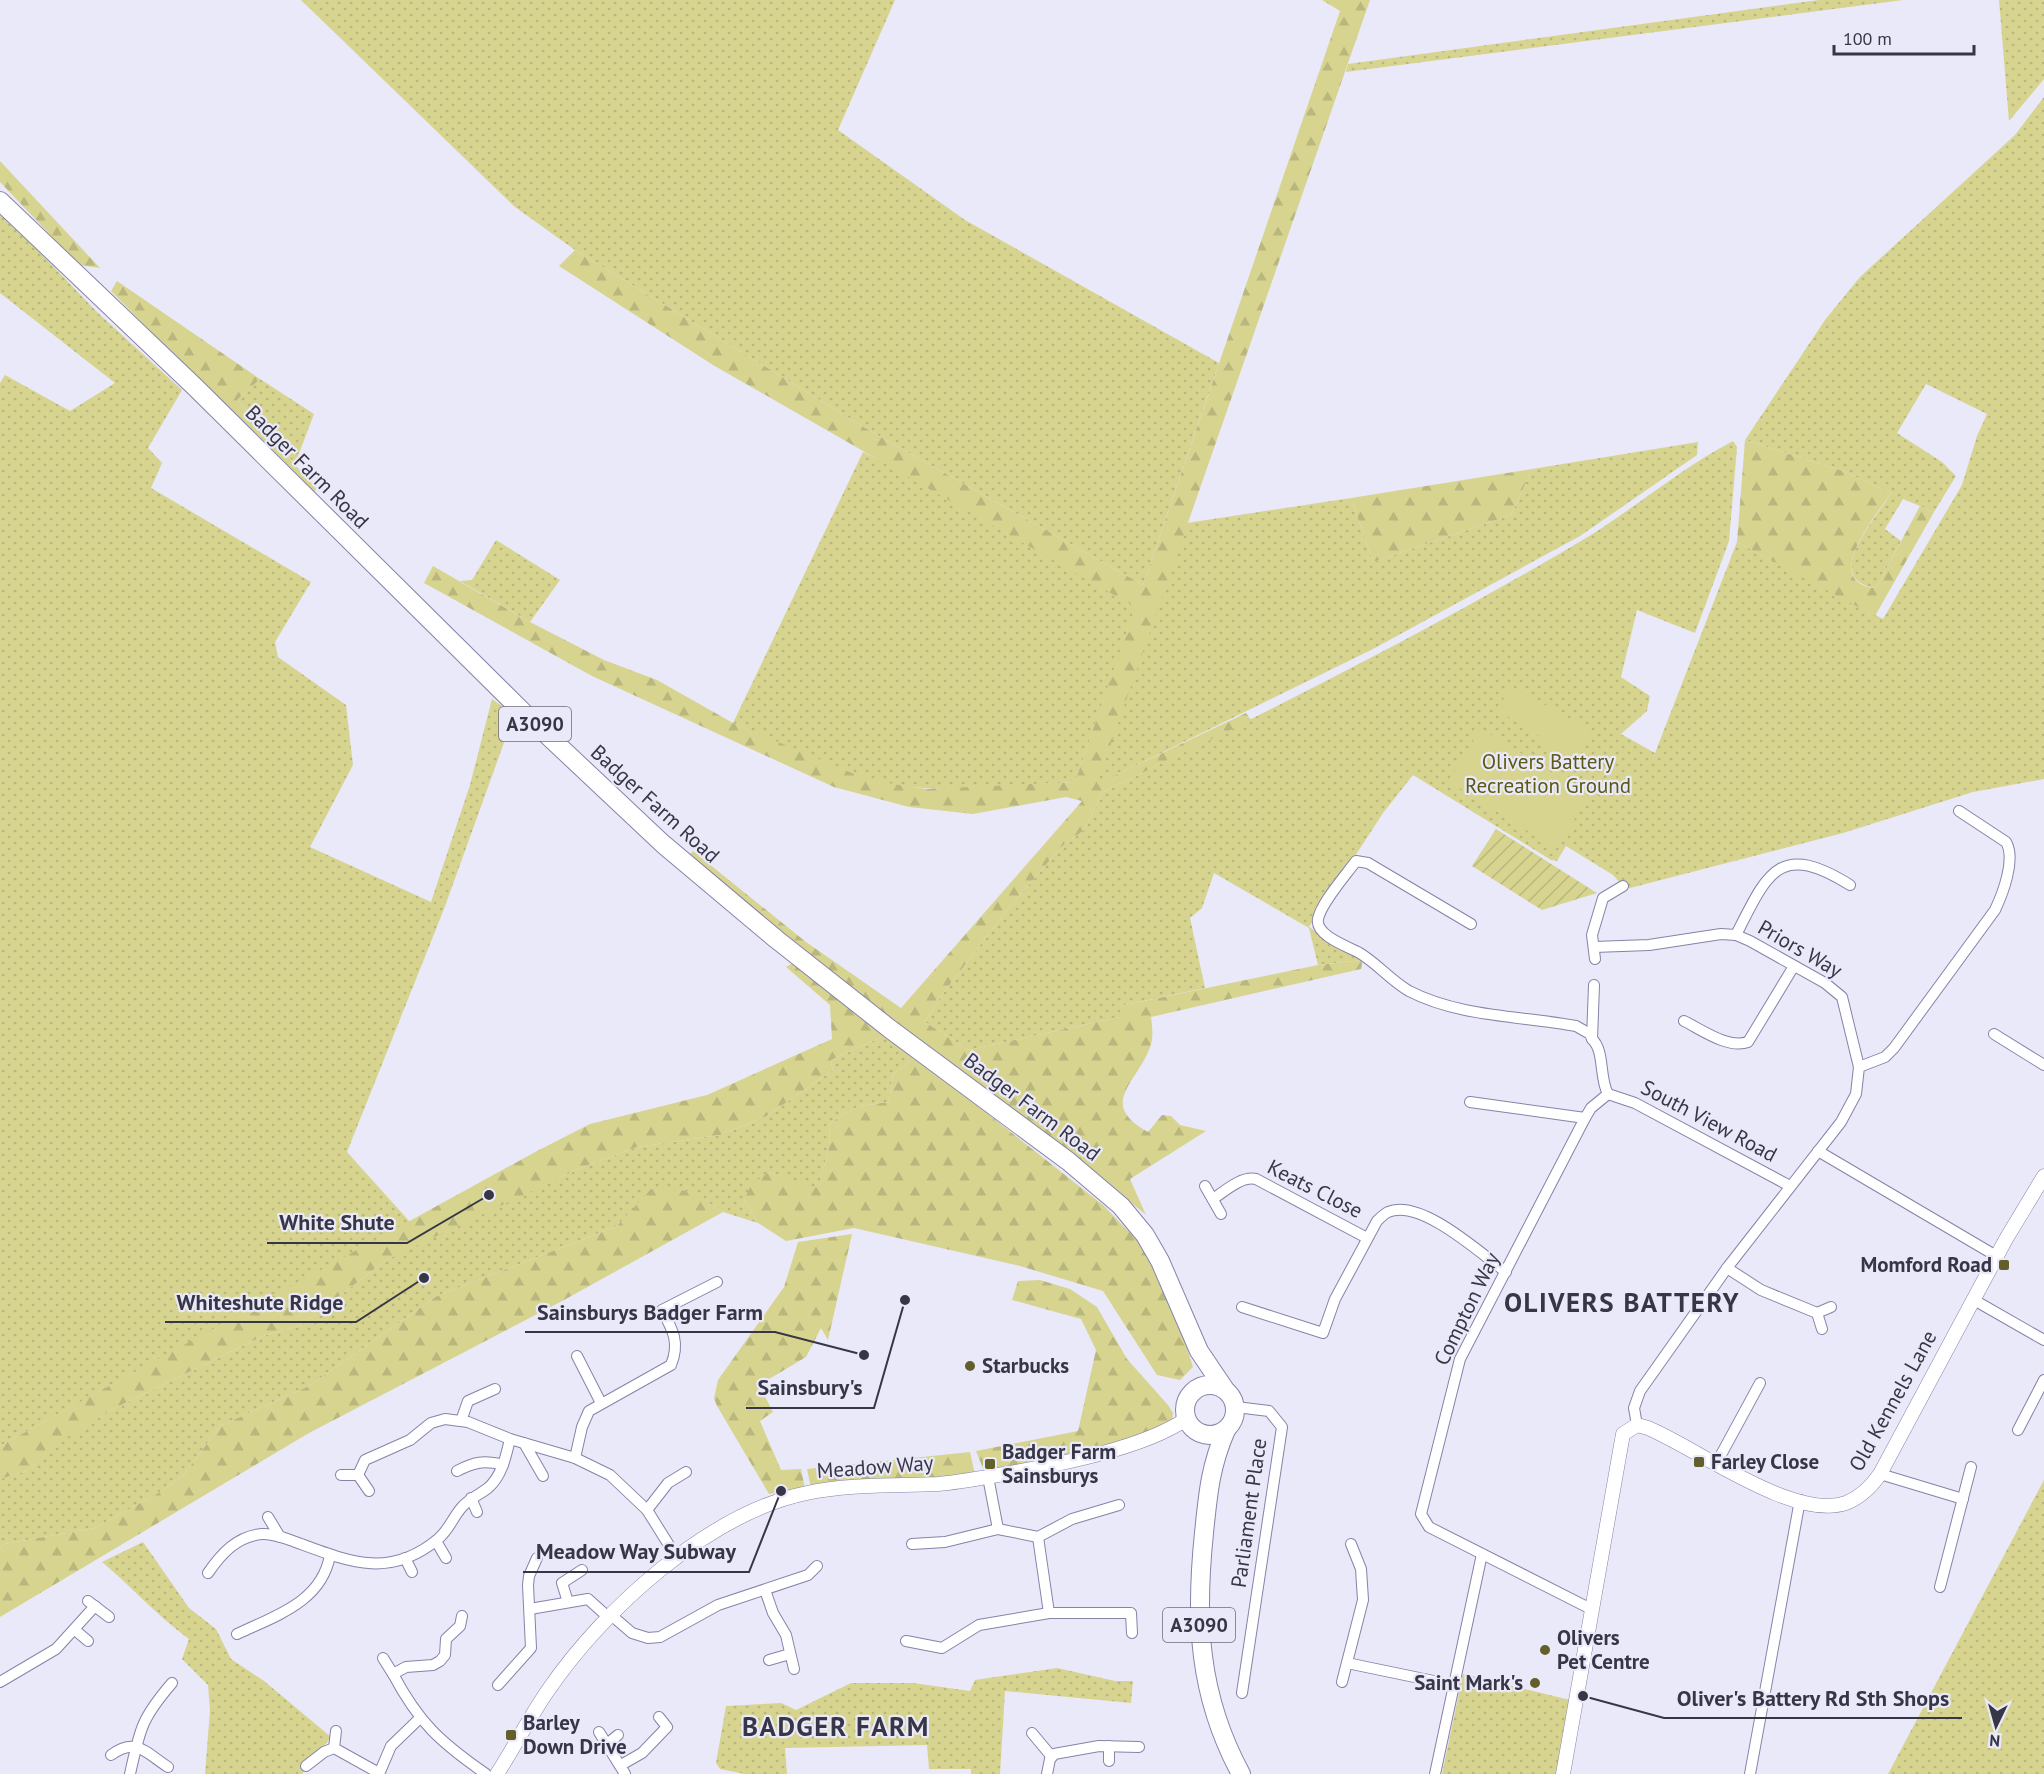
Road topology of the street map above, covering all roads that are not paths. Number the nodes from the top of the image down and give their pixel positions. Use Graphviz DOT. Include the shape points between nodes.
graph roads {
  1 [pos="0,201"];
  2 [pos="1959,811"];
  3 [pos="1850,885"];
  4 [pos="1623,886"];
  5 [pos="1471,924"];
  6 [pos="1736,935"];
  7 [pos="1794,966"];
  8 [pos="1594,985"];
  9 [pos="1684,1021"];
  10 [pos="1995,1034"];
  11 [pos="1592,1039"];
  12 [pos="2044,1065"];
  13 [pos="1859,1067"];
  14 [pos="1608,1094"];
  15 [pos="1470,1102"];
  16 [pos="1585,1118"];
  17 [pos="1818,1151"];
  18 [pos="2044,1176"];
  19 [pos="1205,1186"];
  20 [pos="1790,1186"];
  21 [pos="1213,1199"];
  22 [pos="1221,1214"];
  23 [pos="1367,1238"];
  24 [pos="1998,1257"];
  25 [pos="1727,1269"];
  26 [pos="1506,1272"];
  27 [pos="717,1282"];
  28 [pos="1974,1300"];
  29 [pos="1242,1307"];
  30 [pos="1831,1307"];
  31 [pos="1817,1313"];
  32 [pos="1822,1329"];
  33 [pos="2044,1340"];
  34 [pos="1200,1351"];
  35 [pos="577,1356"];
  36 [pos="2044,1380"];
  37 [pos="1760,1383"];
  38 [pos="1224,1388"];
  39 [pos="495,1389"];
  40 [pos="1191,1393"];
  41 [pos="601,1403"];
  42 [pos="1236,1407"];
  43 [pos="1186,1419"];
  44 [pos="461,1421"];
  45 [pos="1637,1425"];
  46 [pos="1226,1430"];
  47 [pos="2018,1430"];
  48 [pos="1207,1435"];
  49 [pos="510,1439"];
  50 [pos="524,1443"];
  51 [pos="575,1458"];
  52 [pos="1716,1464"];
  53 [pos="503,1465"];
  54 [pos="1971,1467"];
  55 [pos="1211,1470"];
  56 [pos="457,1471"];
  57 [pos="686,1472"];
  58 [pos="1880,1474"];
  59 [pos="341,1475"];
  60 [pos="358,1475"];
  61 [pos="543,1476"];
  62 [pos="988,1477"];
  63 [pos="369,1491"];
  64 [pos="471,1498"];
  65 [pos="1963,1499"];
  66 [pos="1800,1500"];
  67 [pos="1119,1505"];
  68 [pos="647,1510"];
  69 [pos="477,1512"];
  70 [pos="268,1517"];
  71 [pos="999,1529"];
  72 [pos="280,1537"];
  73 [pos="1038,1537"];
  74 [pos="436,1541"];
  75 [pos="912,1544"];
  76 [pos="1351,1544"];
  77 [pos="1482,1554"];
  78 [pos="330,1555"];
  79 [pos="405,1558"];
  80 [pos="446,1558"];
  81 [pos="537,1558"];
  82 [pos="677,1558"];
  83 [pos="817,1566"];
  84 [pos="582,1570"];
  85 [pos="207,1572"];
  86 [pos="412,1572"];
  87 [pos="1940,1587"];
  88 [pos="765,1590"];
  89 [pos="568,1602"];
  90 [pos="530,1609"];
  91 [pos="1591,1609"];
  92 [pos="1049,1613"];
  93 [pos="462,1616"];
  94 [pos="609,1616"];
  95 [pos="109,1617"];
  96 [pos="75,1630"];
  97 [pos="1132,1633"];
  98 [pos="237,1634"];
  99 [pos="88,1641"];
  100 [pos="906,1641"];
  101 [pos="790,1653"];
  102 [pos="382,1658"];
  103 [pos="769,1660"];
  104 [pos="1347,1663"];
  105 [pos="794,1669"];
  106 [pos="393,1674"];
  107 [pos="0,1682"];
  108 [pos="1342,1682"];
  109 [pos="172,1683"];
  110 [pos="498,1685"];
  111 [pos="1453,1685"];
  112 [pos="1242,1693"];
  113 [pos="659,1718"];
  114 [pos="419,1719"];
  115 [pos="336,1731"];
  116 [pos="599,1732"];
  117 [pos="1032,1733"];
  118 [pos="618,1735"];
  119 [pos="607,1744"];
  120 [pos="1109,1746"];
  121 [pos="136,1747"];
  122 [pos="1139,1747"];
  123 [pos="334,1748"];
  124 [pos="111,1755"];
  125 [pos="1052,1757"];
  126 [pos="1109,1761"];
  127 [pos="306,1766"];
  128 [pos="168,1767"];
  129 [pos="623,1769"];
  130 [pos="130,1774"];
  131 [pos="379,1774"];
  132 [pos="486,1774"];
  133 [pos="497,1774"];
  134 [pos="1047,1774"];
  135 [pos="1241,1774"];
  136 [pos="1436,1774"];
  137 [pos="1563,1774"];
  138 [pos="1750,1774"];
  1 -- 34 [label="main road, Badger Farm Road / A3090" via="195,387 528,717 663,843 881,1022 1068,1161 1121,1206 1160,1261"];
  2 -- 13 [label="street" via="2006,842 2012,858 2004,890 1995,910 1894,1048 1885,1058"];
  3 -- 6 [label="street" via="1812,865 1786,865 1768,878"];
  4 -- 6 [label="street, Priors Way" via="1603,898 1593,926 1595,953"];
  5 -- 11 [label="street" via="1368,863 1356,861 1317,920 1327,935 1367,957 1386,977 1410,991 1434,1001 1576,1026"];
  6 -- 7 [label="street, Priors Way"];
  7 -- 9 [label="street" via="1748,1042 1729,1042"];
  7 -- 13 [label="street, Priors Way" via="1842,997"];
  8 -- 11 [label="street"];
  10 -- 12 [label="street"];
  11 -- 14 [label="street" via="1597,1044"];
  13 -- 17 [label="street" via="1859,1082 1851,1106"];
  14 -- 16 [label="street, Compton Way"];
  14 -- 20 [label="street, South View Road" via="1635,1103"];
  15 -- 16 [label="street"];
  16 -- 26 [label="street, Compton Way"];
  17 -- 20 [label="street"];
  17 -- 24 [label="street"];
  18 -- 24 [label="street, Old Kennels Lane"];
  19 -- 21 [label="street"];
  20 -- 25 [label="street"];
  21 -- 22 [label="street"];
  21 -- 23 [label="street, Keats Close" via="1235,1184 1256,1179"];
  23 -- 26 [label="street" via="1388,1212 1404,1209 1464,1238"];
  23 -- 29 [label="street" via="1335,1299 1323,1333"];
  24 -- 28 [label="street, Old Kennels Lane"];
  25 -- 31 [label="street" via="1761,1290"];
  25 -- 45 [label="street" via="1640,1391 1634,1408"];
  26 -- 77 [label="street, Compton Way" via="1460,1359 1421,1514 1429,1527"];
  27 -- 41 [label="street" via="658,1312 674,1332 677,1345 671,1365"];
  28 -- 33 [label="street"];
  28 -- 58 [label="street, Old Kennels Lane"];
  30 -- 31 [label="street"];
  31 -- 32 [label="street"];
  34 -- 38 [label="main road, Badger Farm Road / A3090"];
  34 -- 40 [label="main road"];
  35 -- 41 [label="street"];
  36 -- 47 [label="street"];
  37 -- 52 [label="street"];
  38 -- 40 [label="main road" via="1201,1386"];
  38 -- 42 [label="main road"];
  39 -- 44 [label="street" via="468,1401"];
  40 -- 43 [label="main road"];
  41 -- 51 [label="street" via="589,1412"];
  42 -- 46 [label="main road" via="1232,1424"];
  42 -- 112 [label="street, Parliament Place" via="1269,1411 1282,1427"];
  43 -- 48 [label="main road" via="1198,1432"];
  43 -- 62 [label="street, Meadow Way" via="1159,1434 1072,1461"];
  44 -- 49 [label="street"];
  44 -- 60 [label="street" via="431,1423 410,1440 365,1460"];
  45 -- 52 [label="street, Old Kennels Lane" via="1663,1434"];
  45 -- 91 [label="street" via="1623,1434 1620,1443"];
  46 -- 48 [label="main road"];
  46 -- 55 [label="main road, A3090"];
  48 -- 55 [label="main road, A3090"];
  49 -- 50 [label="street"];
  49 -- 53 [label="street"];
  50 -- 51 [label="street"];
  50 -- 61 [label="street"];
  51 -- 68 [label="street" via="610,1475"];
  52 -- 66 [label="street, Old Kennels Lane" via="1769,1492"];
  53 -- 56 [label="street" via="474,1462"];
  53 -- 64 [label="street" via="489,1487"];
  54 -- 65 [label="street"];
  55 -- 135 [label="main road, A3090" via="1198,1585 1199,1635 1211,1702"];
  57 -- 68 [label="street" via="668,1483"];
  58 -- 65 [label="street"];
  58 -- 66 [label="street, Old Kennels Lane" via="1862,1494 1844,1503 1819,1505"];
  59 -- 60 [label="street"];
  60 -- 63 [label="street"];
  62 -- 71 [label="street"];
  62 -- 82 [label="street, Meadow Way" via="942,1484 820,1491 777,1501 755,1510"];
  64 -- 69 [label="street"];
  64 -- 74 [label="street"];
  65 -- 87 [label="street"];
  66 -- 138 [label="street"];
  67 -- 73 [label="street" via="1072,1519"];
  68 -- 82 [label="street"];
  70 -- 72 [label="street"];
  71 -- 73 [label="street"];
  71 -- 75 [label="street" via="945,1542"];
  72 -- 78 [label="street"];
  72 -- 85 [label="street" via="263,1534 247,1538 224,1552"];
  73 -- 92 [label="street"];
  74 -- 79 [label="street"];
  74 -- 80 [label="street"];
  76 -- 104 [label="street" via="1362,1569 1363,1600"];
  77 -- 91 [label="street, Compton Way"];
  77 -- 111 [label="street"];
  78 -- 79 [label="street" via="381,1571"];
  78 -- 98 [label="street" via="327,1573 305,1599"];
  79 -- 86 [label="street"];
  81 -- 90 [label="street" via="529,1576"];
  82 -- 94 [label="street, Meadow Way"];
  83 -- 88 [label="street" via="808,1575"];
  84 -- 89 [label="street" via="562,1583"];
  88 -- 94 [label="street" via="718,1605 660,1637 632,1633"];
  88 -- 101 [label="street"];
  89 -- 90 [label="street"];
  89 -- 94 [label="street" via="588,1599"];
  90 -- 110 [label="street" via="531,1648"];
  91 -- 137 [label="street"];
  92 -- 97 [label="street" via="1131,1613"];
  92 -- 100 [label="street" via="979,1625 942,1648"];
  93 -- 106 [label="street" via="460,1626 446,1639 445,1655 440,1661 406,1666"];
  94 -- 133 [label="street, Meadow Way" via="548,1690"];
  95 -- 96 [label="street" via="91,1603"];
  96 -- 99 [label="street"];
  96 -- 107 [label="street" via="45,1657"];
  101 -- 103 [label="street"];
  101 -- 105 [label="street"];
  102 -- 106 [label="street"];
  104 -- 108 [label="street"];
  104 -- 111 [label="street"];
  106 -- 114 [label="street"];
  109 -- 121 [label="street" via="150,1708 138,1732"];
  111 -- 136 [label="street"];
  113 -- 129 [label="street" via="667,1727"];
  114 -- 131 [label="street" via="391,1746"];
  114 -- 132 [label="street"];
  115 -- 123 [label="street"];
  116 -- 119 [label="street"];
  117 -- 125 [label="street"];
  118 -- 119 [label="street"];
  119 -- 129 [label="street"];
  120 -- 122 [label="street"];
  120 -- 125 [label="street" via="1067,1750"];
  120 -- 126 [label="street"];
  121 -- 124 [label="street" via="124,1746"];
  121 -- 128 [label="street"];
  121 -- 130 [label="street"];
  123 -- 127 [label="street"];
  123 -- 131 [label="street"];
  125 -- 134 [label="street"];
}
